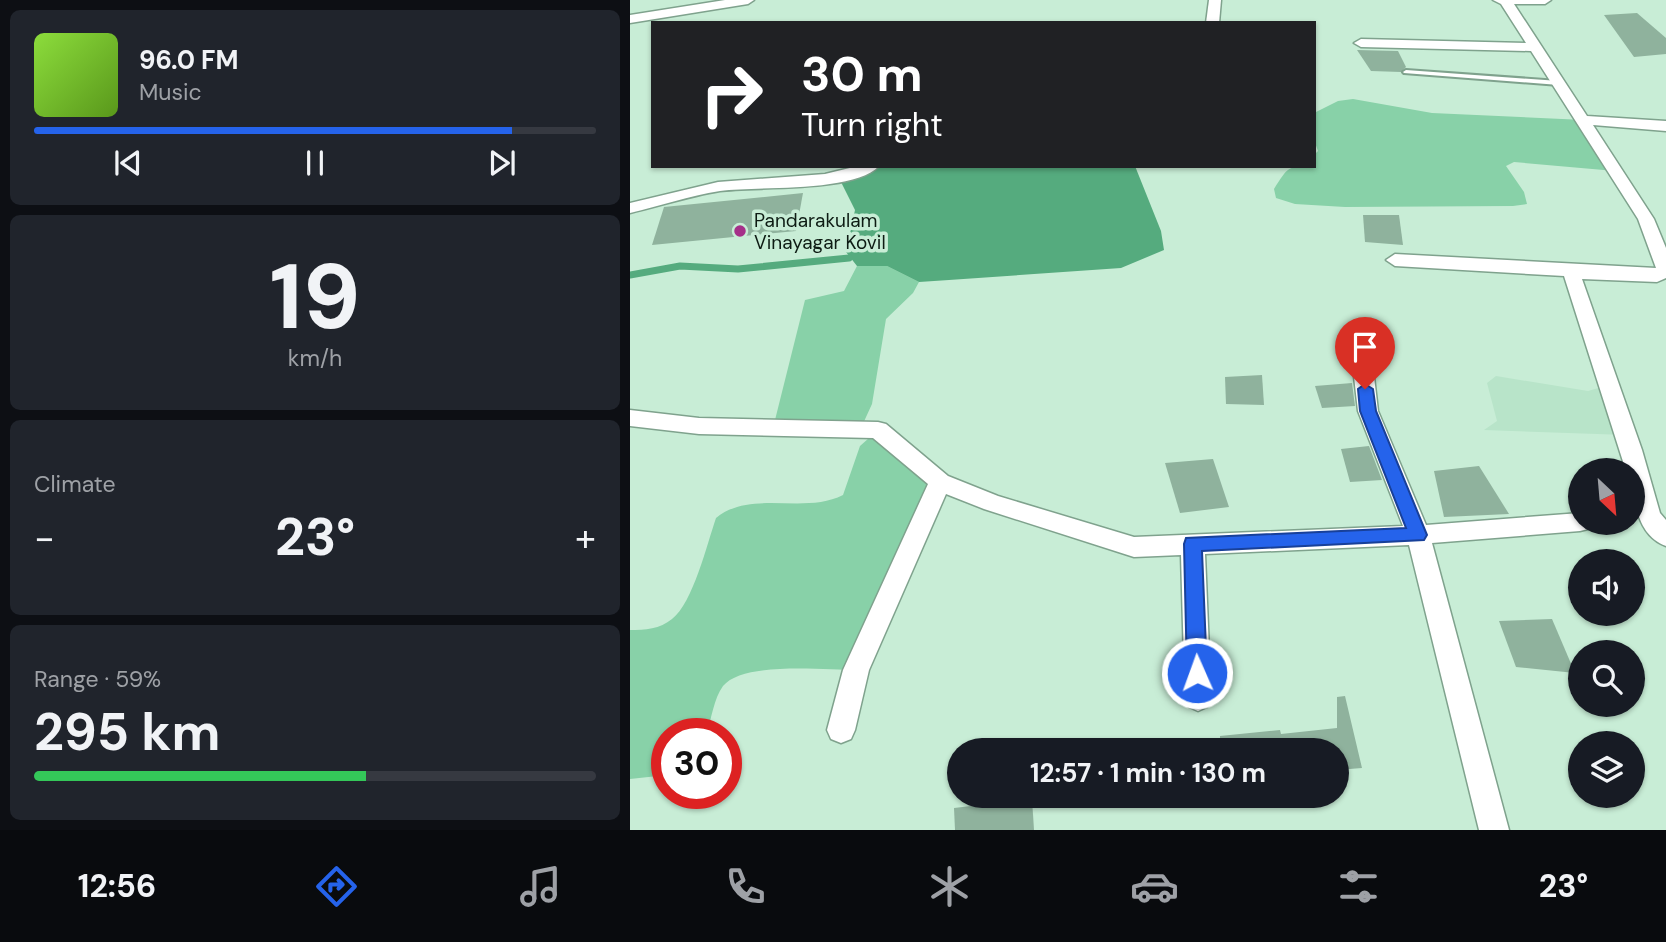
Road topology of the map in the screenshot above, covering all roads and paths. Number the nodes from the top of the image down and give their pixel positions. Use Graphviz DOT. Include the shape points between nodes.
graph roads {
  1 [pos="748,0"];
  2 [pos="1215,0"];
  3 [pos="1499,0"];
  4 [pos="1505,0"];
  5 [pos="1545,0"];
  6 [pos="681,17"];
  7 [pos="630,19"];
  8 [pos="1213,21"];
  9 [pos="1361,43"];
  10 [pos="1534,47"];
  11 [pos="1406,72"];
  12 [pos="1559,83"];
  13 [pos="1584,120"];
  14 [pos="1666,126"];
  15 [pos="867,168"];
  16 [pos="630,208"];
  17 [pos="1666,218"];
  18 [pos="1646,219"];
  19 [pos="1395,260"];
  20 [pos="1580,271"];
  21 [pos="1363,368"];
  22 [pos="630,418"];
  23 [pos="1632,458"];
  24 [pos="940,482"];
  25 [pos="1645,520"];
  26 [pos="1568,523"];
  27 [pos="1418,535"];
  28 [pos="1666,536"];
  29 [pos="1193,544"];
  30 [pos="1198,698"];
  31 [pos="841,730"];
  32 [pos="1494,830"];
  1 -- 6 [label="street"];
  2 -- 8 [label="street"];
  3 -- 4 [label="street"];
  4 -- 5 [label="street"];
  4 -- 10 [label="street"];
  6 -- 7 [label="street"];
  9 -- 10 [label="street"];
  10 -- 12 [label="street"];
  11 -- 12 [label="lane"];
  12 -- 13 [label="street"];
  13 -- 14 [label="street"];
  13 -- 18 [label="street"];
  15 -- 16 [label="street" via="851,176 689,192"];
  17 -- 18 [label="street"];
  18 -- 20 [label="street" via="1665,269 1657,276"];
  19 -- 20 [label="street"];
  20 -- 23 [label="street" via="1572,278"];
  21 -- 27 [label="street" via="1368,411"];
  22 -- 24 [label="street" via="699,426 878,430"];
  24 -- 29 [label="street" via="1134,547"];
  24 -- 31 [label="street" via="856,670"];
  25 -- 28 [label="street"];
  26 -- 27 [label="street"];
  27 -- 29 [label="street"];
  27 -- 32 [label="street"];
  29 -- 30 [label="street"];
}
